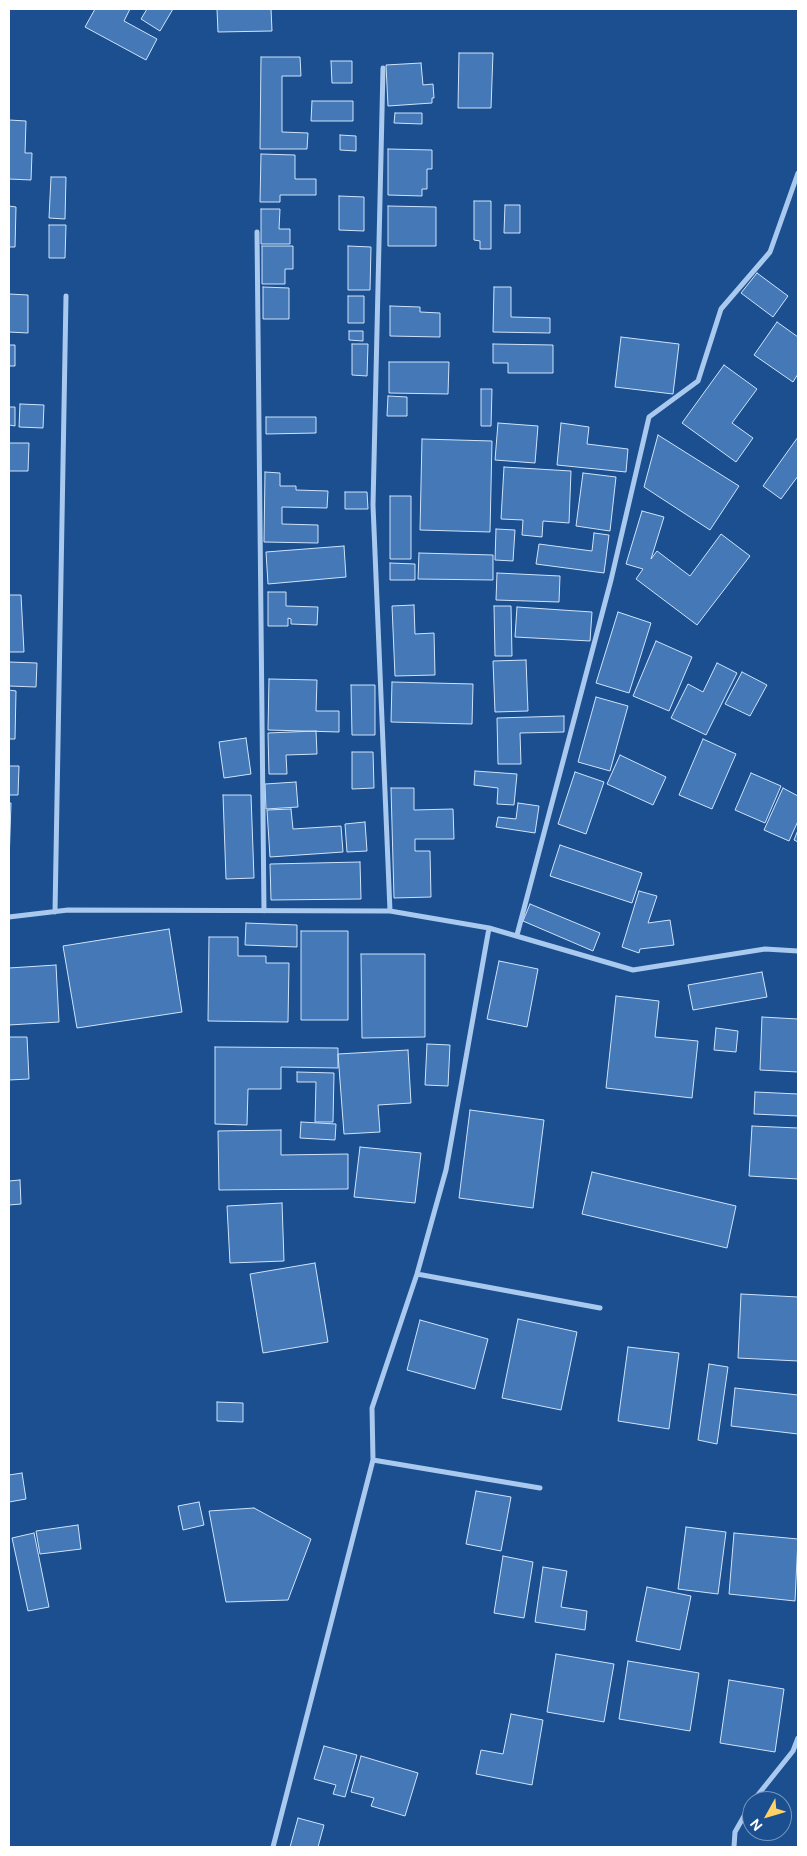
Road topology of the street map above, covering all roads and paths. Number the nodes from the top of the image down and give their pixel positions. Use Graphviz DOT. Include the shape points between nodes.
graph roads {
  1 [pos="383,68"];
  2 [pos="798,173"];
  3 [pos="257,232"];
  4 [pos="66,296"];
  5 [pos="264,910"];
  6 [pos="390,911"];
  7 [pos="55,912"];
  8 [pos="9,917"];
  9 [pos="489,928"];
  10 [pos="517,936"];
  11 [pos="798,951"];
  12 [pos="417,1274"];
  13 [pos="600,1308"];
  14 [pos="373,1460"];
  15 [pos="540,1488"];
  16 [pos="798,1738"];
  17 [pos="762,1791"];
  18 [pos="742,1820"];
  19 [pos="273,1847"];
  20 [pos="734,1847"];
  1 -- 6 [label="street" via="373,505"];
  2 -- 10 [label="street" via="770,252 722,308 698,381 649,417 611,580"];
  3 -- 5 [label="street"];
  4 -- 7 [label="street"];
  5 -- 6 [label="street"];
  5 -- 7 [label="street"];
  6 -- 9 [label="street"];
  7 -- 8 [label="street"];
  9 -- 10 [label="street"];
  9 -- 12 [label="street" via="446,1170"];
  10 -- 11 [label="street" via="633,970 765,949"];
  12 -- 13 [label="street"];
  12 -- 14 [label="street" via="372,1408"];
  14 -- 15 [label="street"];
  14 -- 19 [label="street"];
  16 -- 17 [label="street" via="793,1751"];
  18 -- 20 [label="street" via="735,1832"];
}
